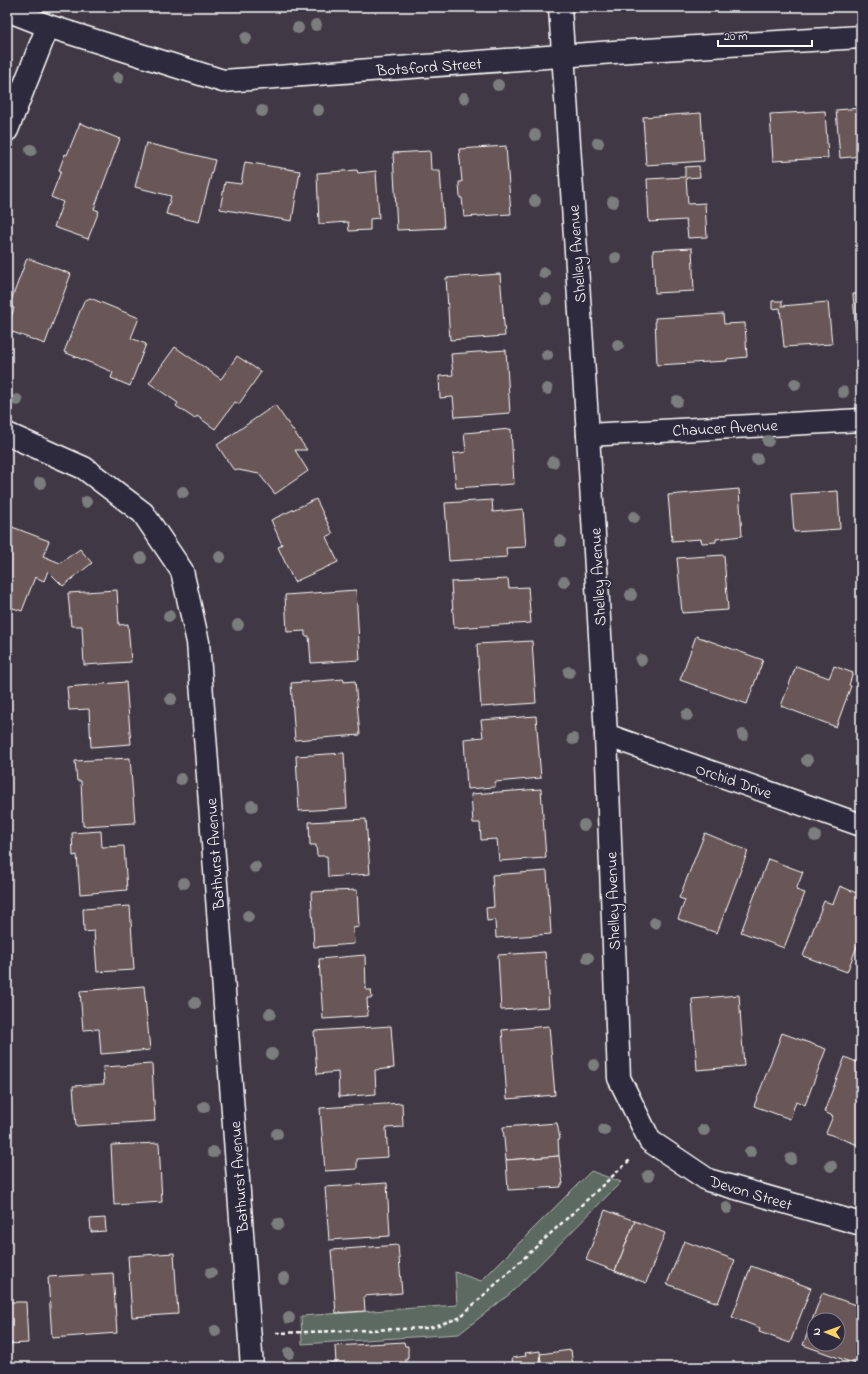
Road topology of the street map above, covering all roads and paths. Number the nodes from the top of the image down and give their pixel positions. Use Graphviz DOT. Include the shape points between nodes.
graph roads {
  1 [pos="560,7"];
  2 [pos="7,10"];
  3 [pos="48,26"];
  4 [pos="861,37"];
  5 [pos="563,57"];
  6 [pos="7,130"];
  7 [pos="861,420"];
  8 [pos="7,434"];
  9 [pos="588,435"];
  10 [pos="606,735"];
  11 [pos="861,825"];
  12 [pos="650,1141"];
  13 [pos="861,1224"];
  14 [pos="249,1334"];
  15 [pos="252,1367"];
  1 -- 5 [label="street, Shelley Avenue"];
  2 -- 3 [label="street, Botsford Street"];
  3 -- 5 [label="street, Botsford Street" via="224,81"];
  3 -- 6 [label="street"];
  4 -- 5 [label="street, Botsford Street"];
  5 -- 9 [label="street, Shelley Avenue"];
  7 -- 9 [label="street, Chaucer Avenue"];
  8 -- 14 [label="street, Bathurst Avenue" via="84,468 143,513 182,571 198,642"];
  9 -- 10 [label="street, Shelley Avenue"];
  10 -- 11 [label="street, Orchid Drive"];
  10 -- 12 [label="street, Shelley Avenue" via="618,1078"];
  12 -- 13 [label="street, Devon Street" via="708,1180"];
  12 -- 14 [label="path" via="459,1318 429,1328"];
  14 -- 15 [label="street, Bathurst Avenue"];
}
